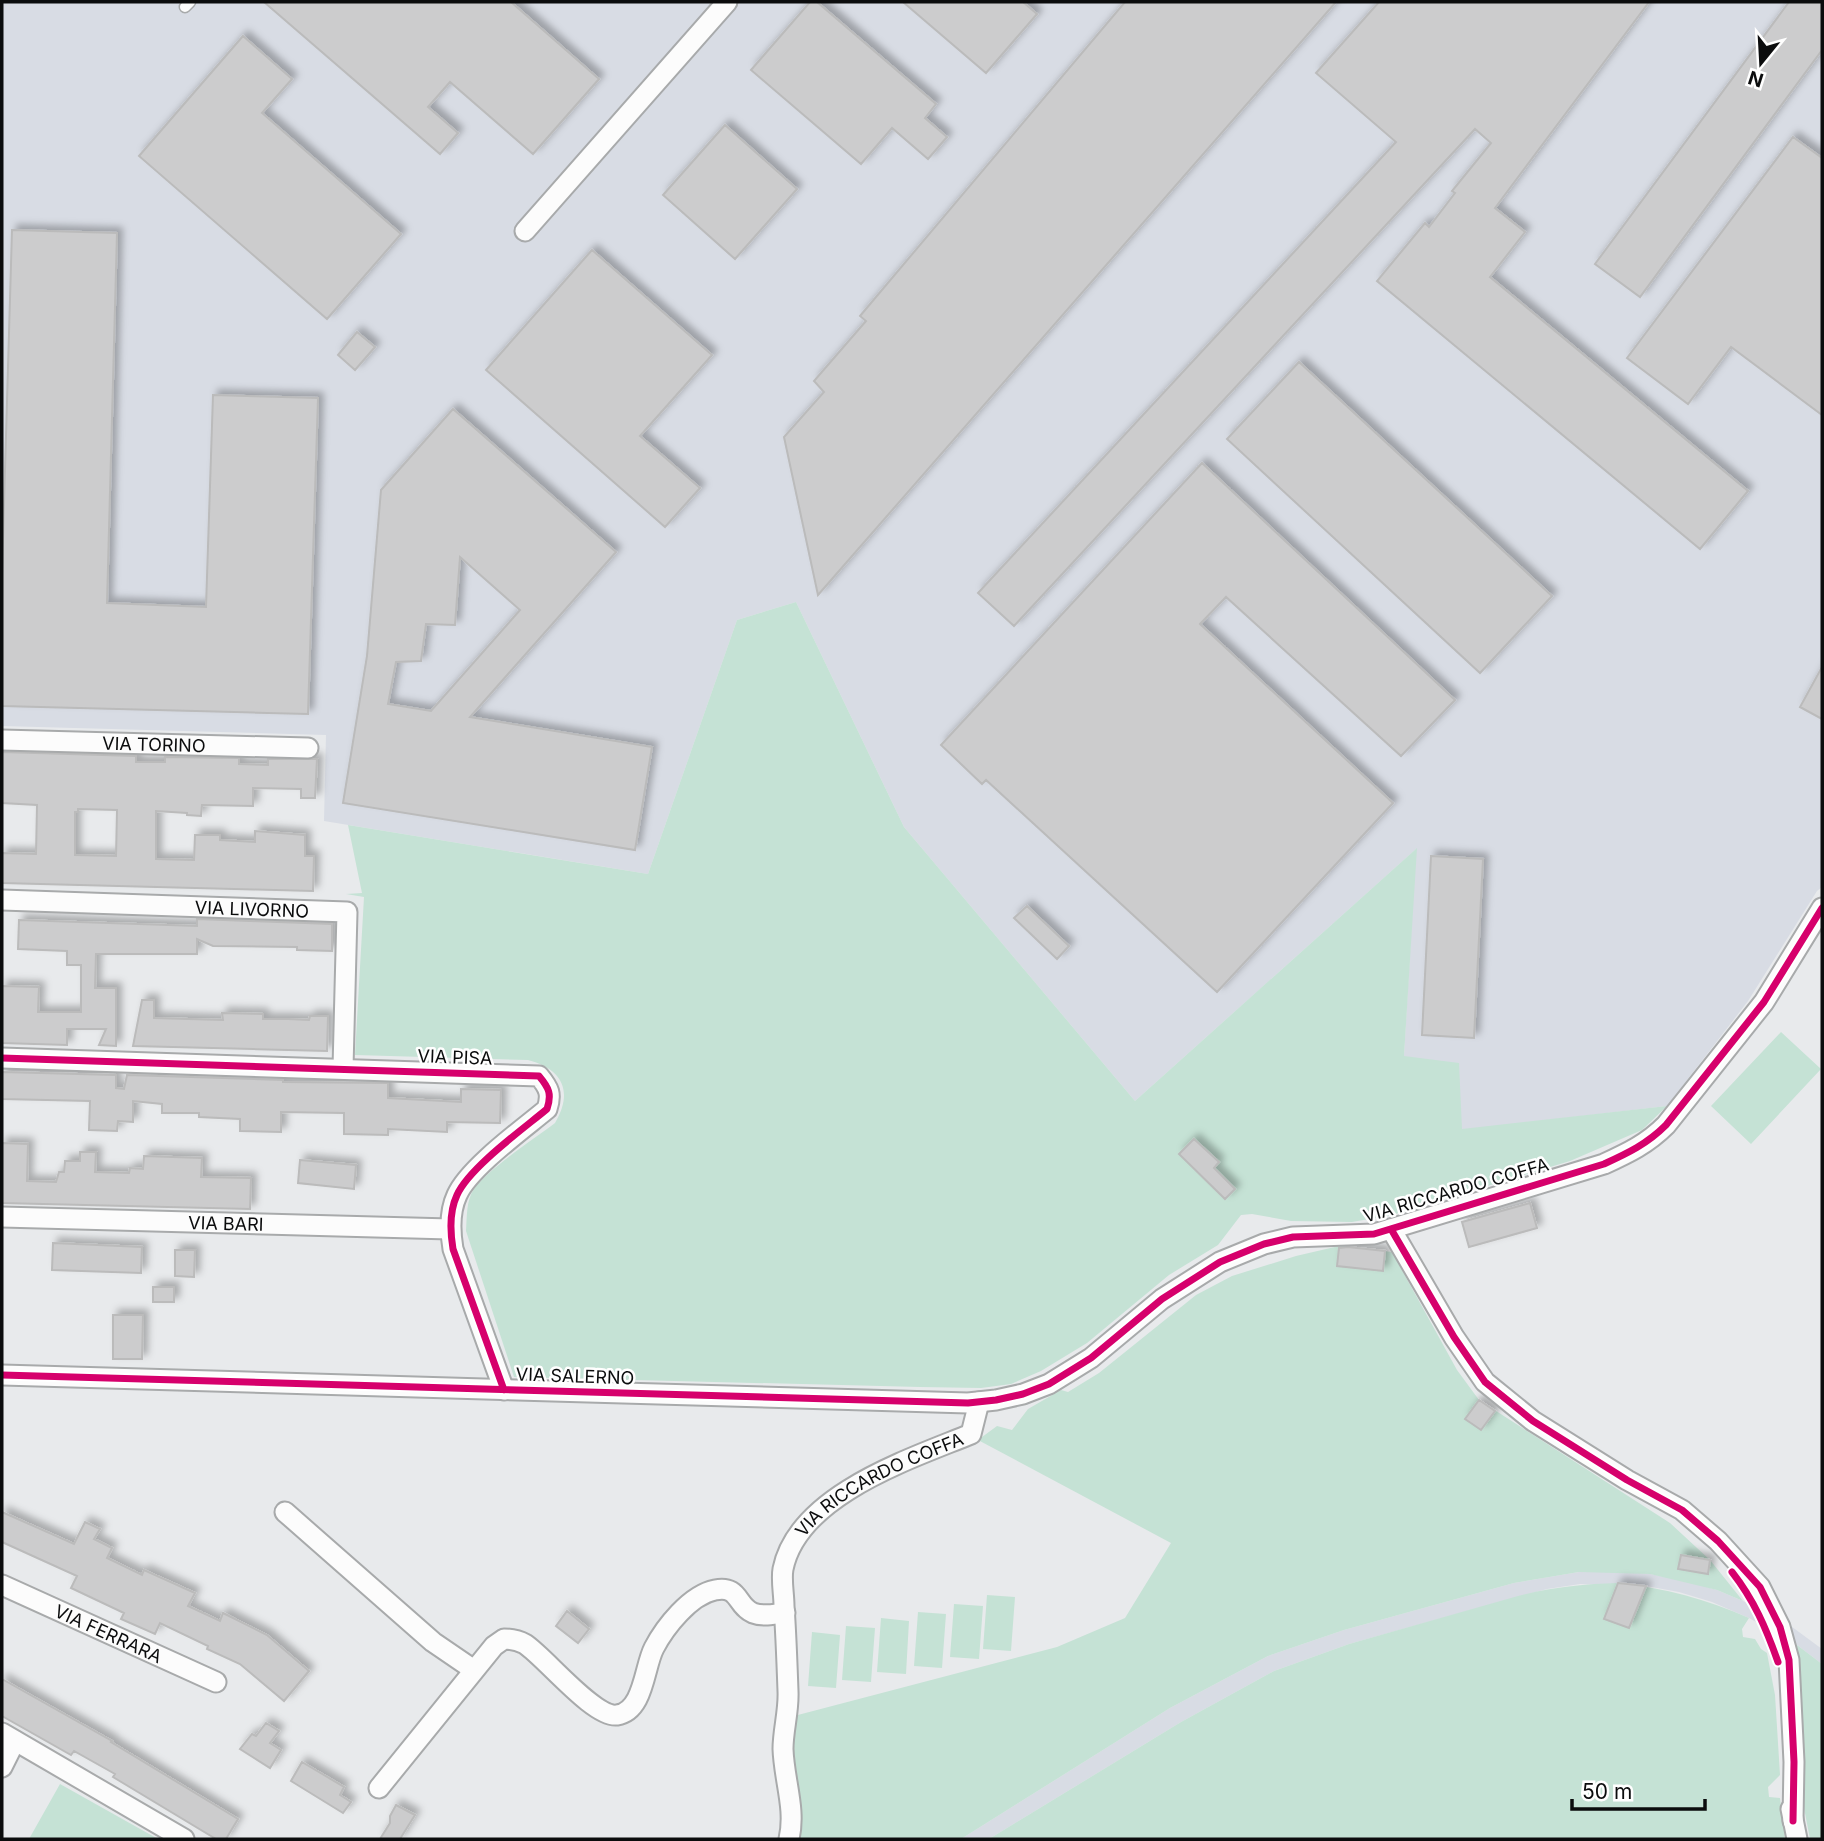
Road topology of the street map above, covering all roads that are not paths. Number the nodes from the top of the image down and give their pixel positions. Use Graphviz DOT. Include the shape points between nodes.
graph roads {
  1 [pos="727,2"];
  2 [pos="525,231"];
  3 [pos="2,740"];
  4 [pos="308,748"];
  5 [pos="2,900"];
  6 [pos="1822,908"];
  7 [pos="2,1058"];
  8 [pos="343,1068"];
  9 [pos="2,1217"];
  10 [pos="450,1229"];
  11 [pos="1391,1229"];
  12 [pos="2,1375"];
  13 [pos="504,1390"];
  14 [pos="979,1402"];
  15 [pos="285,1512"];
  16 [pos="2,1585"];
  17 [pos="785,1613"];
  18 [pos="474,1670"];
  19 [pos="216,1682"];
  20 [pos="8,1737"];
  21 [pos="2,1767"];
  22 [pos="379,1788"];
  23 [pos="1795,1830"];
  24 [pos="184,1839"];
  25 [pos="789,1839"];
  1 -- 2 [label="street"];
  3 -- 4 [label="street, VIA TORINO"];
  5 -- 8 [label="street, VIA LIVORNO" via="347,912"];
  6 -- 11 [label="street, VIA RICCARDO COFFA" via="1764,1002 1652,1139 1604,1164"];
  7 -- 8 [label="street, VIA PISA"];
  8 -- 10 [label="street, VIA PISA" via="539,1076 549,1087 547,1109 487,1159 457,1194"];
  9 -- 10 [label="street, VIA BARI"];
  10 -- 13 [label="street, VIA PISA" via="453,1249"];
  11 -- 14 [label="street, VIA RICCARDO COFFA" via="1374,1234 1293,1237 1220,1262 1162,1299 1091,1358 1049,1384"];
  11 -- 23 [label="street" via="1485,1382 1532,1421 1682,1510 1760,1587 1780,1627 1789,1660"];
  12 -- 13 [label="street, VIA SALERNO"];
  13 -- 14 [label="street, VIA SALERNO"];
  14 -- 17 [label="street, VIA RICCARDO COFFA" via="971,1434 883,1472 824,1507 808,1522 791,1545 782,1572"];
  15 -- 18 [label="street" via="433,1642"];
  16 -- 19 [label="street, VIA FERRARA"];
  17 -- 18 [label="street" via="752,1613 731,1591 717,1589 705,1594 665,1631 653,1650 636,1701 614,1716 572,1689 543,1658 515,1640 504,1639 494,1646"];
  17 -- 25 [label="street, VIA RICCARDO COFFA" via="789,1698 783,1752 790,1793"];
  18 -- 22 [label="street"];
  20 -- 21 [label="street"];
  20 -- 24 [label="street"];
}
